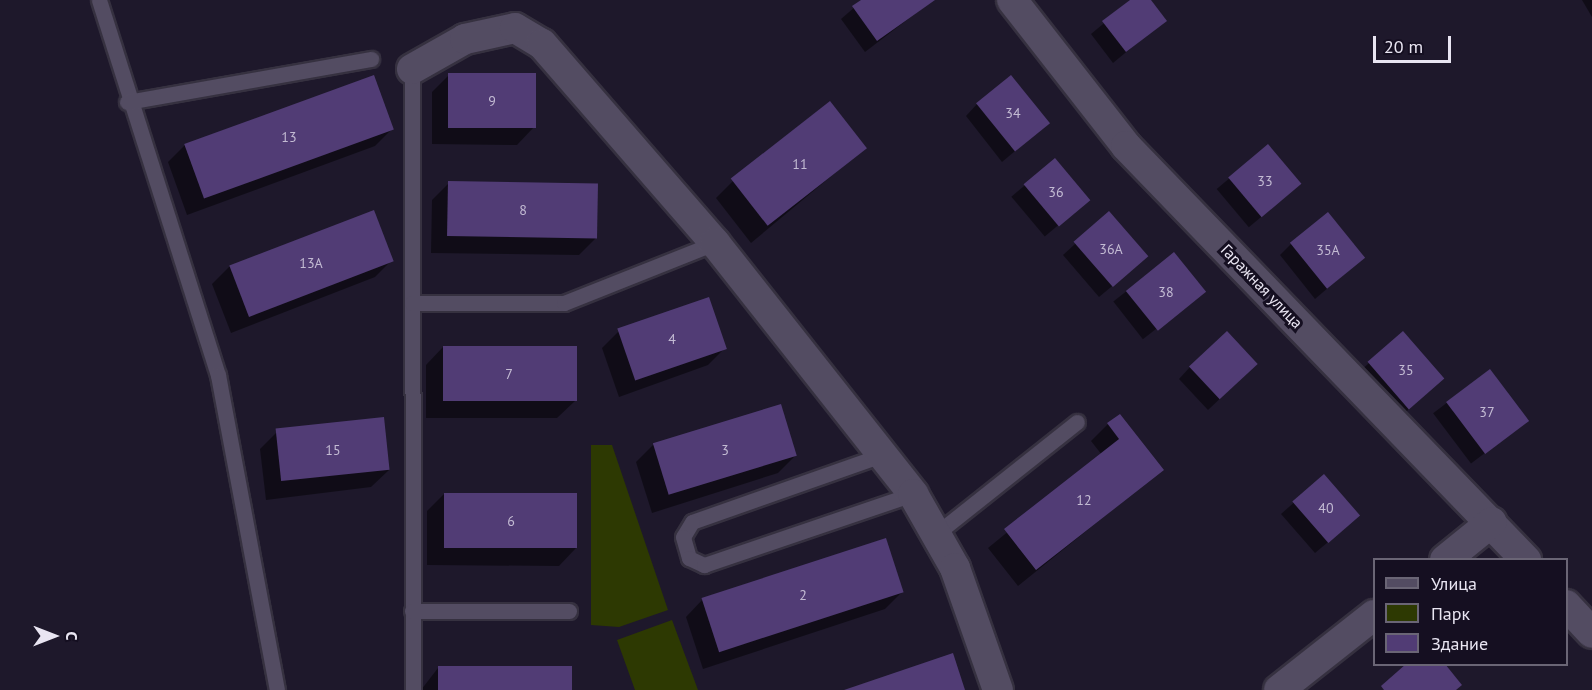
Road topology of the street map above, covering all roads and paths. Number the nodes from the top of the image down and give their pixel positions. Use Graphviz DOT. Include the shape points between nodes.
graph roads {
  1 [pos="99,0"];
  2 [pos="1012,0"];
  3 [pos="371,59"];
  4 [pos="412,69"];
  5 [pos="127,102"];
  6 [pos="716,243"];
  7 [pos="412,303"];
  8 [pos="1077,422"];
  9 [pos="882,455"];
  10 [pos="913,494"];
  11 [pos="1492,522"];
  12 [pos="936,534"];
  13 [pos="1447,558"];
  14 [pos="1524,558"];
  15 [pos="1568,607"];
  16 [pos="412,611"];
  17 [pos="569,611"];
  18 [pos="1373,616"];
  19 [pos="1592,633"];
  20 [pos="277,690"];
  21 [pos="413,690"];
  22 [pos="998,690"];
  23 [pos="1279,690"];
  1 -- 5 [label="lane"];
  2 -- 11 [label="street, Гаражная улица" via="1126,146"];
  3 -- 5 [label="lane"];
  4 -- 6 [label="street" via="465,39 515,28 542,44"];
  4 -- 7 [label="lane"];
  5 -- 20 [label="lane" via="218,375"];
  6 -- 7 [label="lane" via="564,303"];
  6 -- 9 [label="street"];
  7 -- 16 [label="lane"];
  8 -- 12 [label="lane"];
  9 -- 10 [label="street"];
  9 -- 10 [label="lane" via="692,522 683,537 689,558 704,565"];
  10 -- 12 [label="street"];
  11 -- 13 [label="street"];
  11 -- 14 [label="street, Гаражная улица"];
  12 -- 22 [label="street" via="955,568"];
  15 -- 19 [label="street"];
  16 -- 17 [label="lane"];
  16 -- 21 [label="lane"];
  18 -- 23 [label="street"];
}
